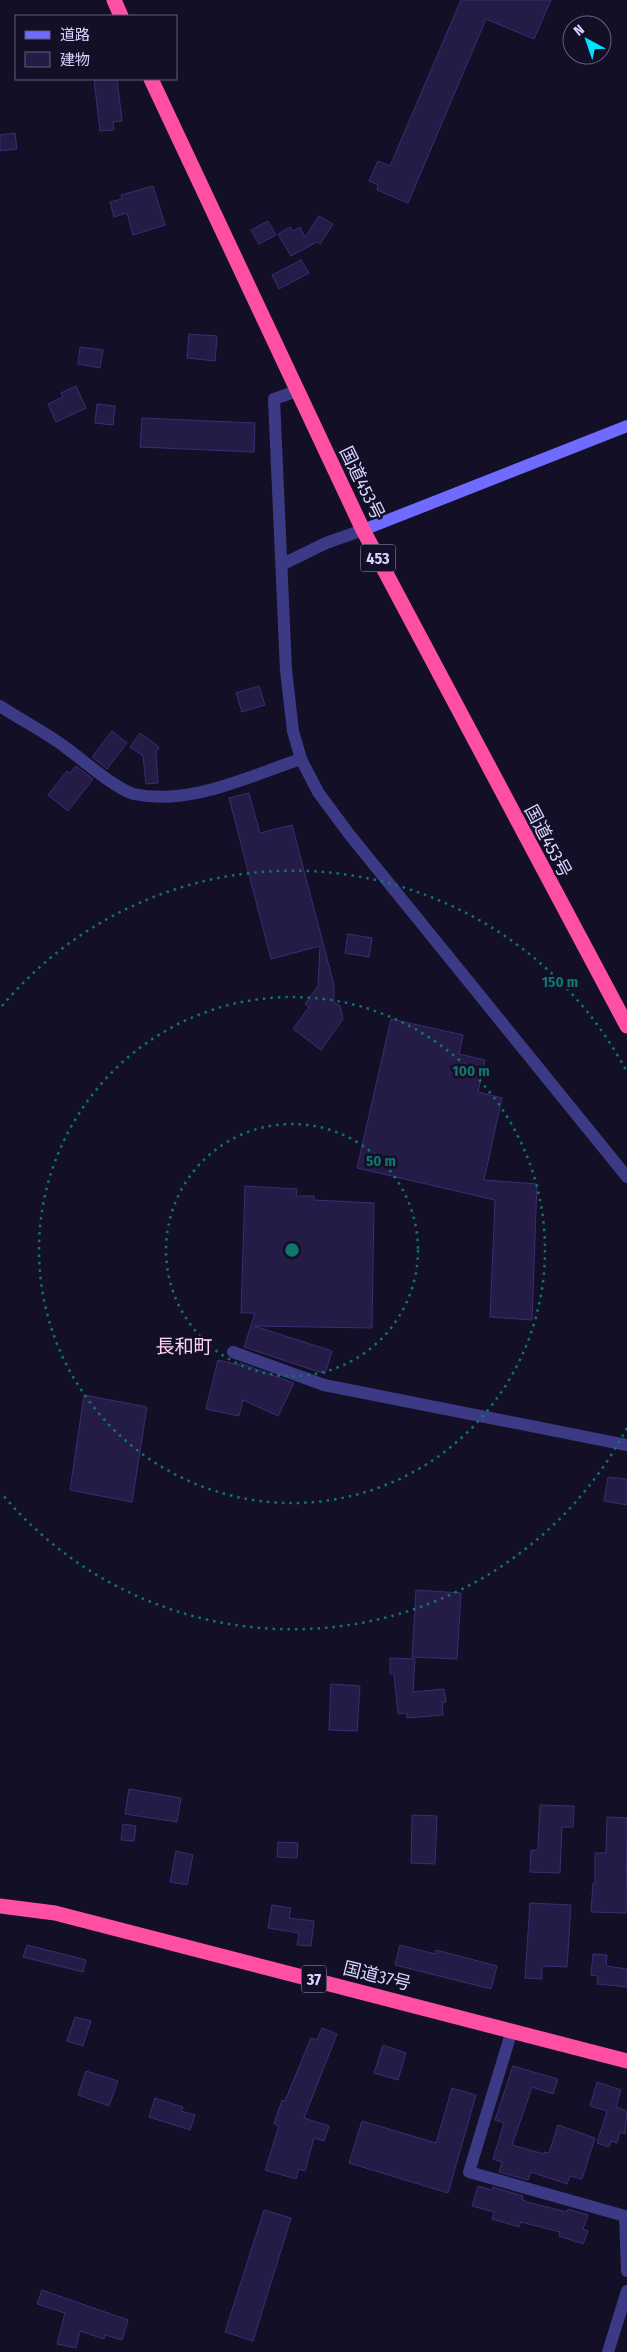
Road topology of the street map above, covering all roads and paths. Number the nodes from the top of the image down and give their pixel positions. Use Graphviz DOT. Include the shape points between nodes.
graph roads {
  1 [pos="114,0"];
  2 [pos="121,15"];
  3 [pos="151,80"];
  4 [pos="297,391"];
  5 [pos="627,426"];
  6 [pos="364,530"];
  7 [pos="283,564"];
  8 [pos="0,706"];
  9 [pos="301,759"];
  10 [pos="627,1026"];
  11 [pos="627,1177"];
  12 [pos="233,1352"];
  13 [pos="627,1444"];
  14 [pos="0,1906"];
  15 [pos="512,2030"];
  16 [pos="627,2061"];
  17 [pos="627,2271"];
  18 [pos="627,2291"];
  19 [pos="608,2352"];
  1 -- 2 [label="highway"];
  3 -- 4 [label="highway, 国道453号 / 453"];
  4 -- 6 [label="highway, 国道453号 / 453"];
  4 -- 7 [label="street" via="274,399"];
  5 -- 6 [label="street"];
  6 -- 7 [label="street" via="326,542"];
  6 -- 10 [label="highway, 国道453号 / 453"];
  7 -- 9 [label="street" via="286,670 293,731"];
  8 -- 9 [label="street" via="133,794 164,796 207,790 243,781"];
  9 -- 11 [label="street" via="318,792 349,834"];
  12 -- 13 [label="street" via="324,1385"];
  14 -- 15 [label="highway, 国道37号 / 37" via="56,1912"];
  15 -- 16 [label="highway, 国道37号 / 37"];
  15 -- 17 [label="street" via="469,2172 624,2216"];
  18 -- 19 [label="street"];
}
